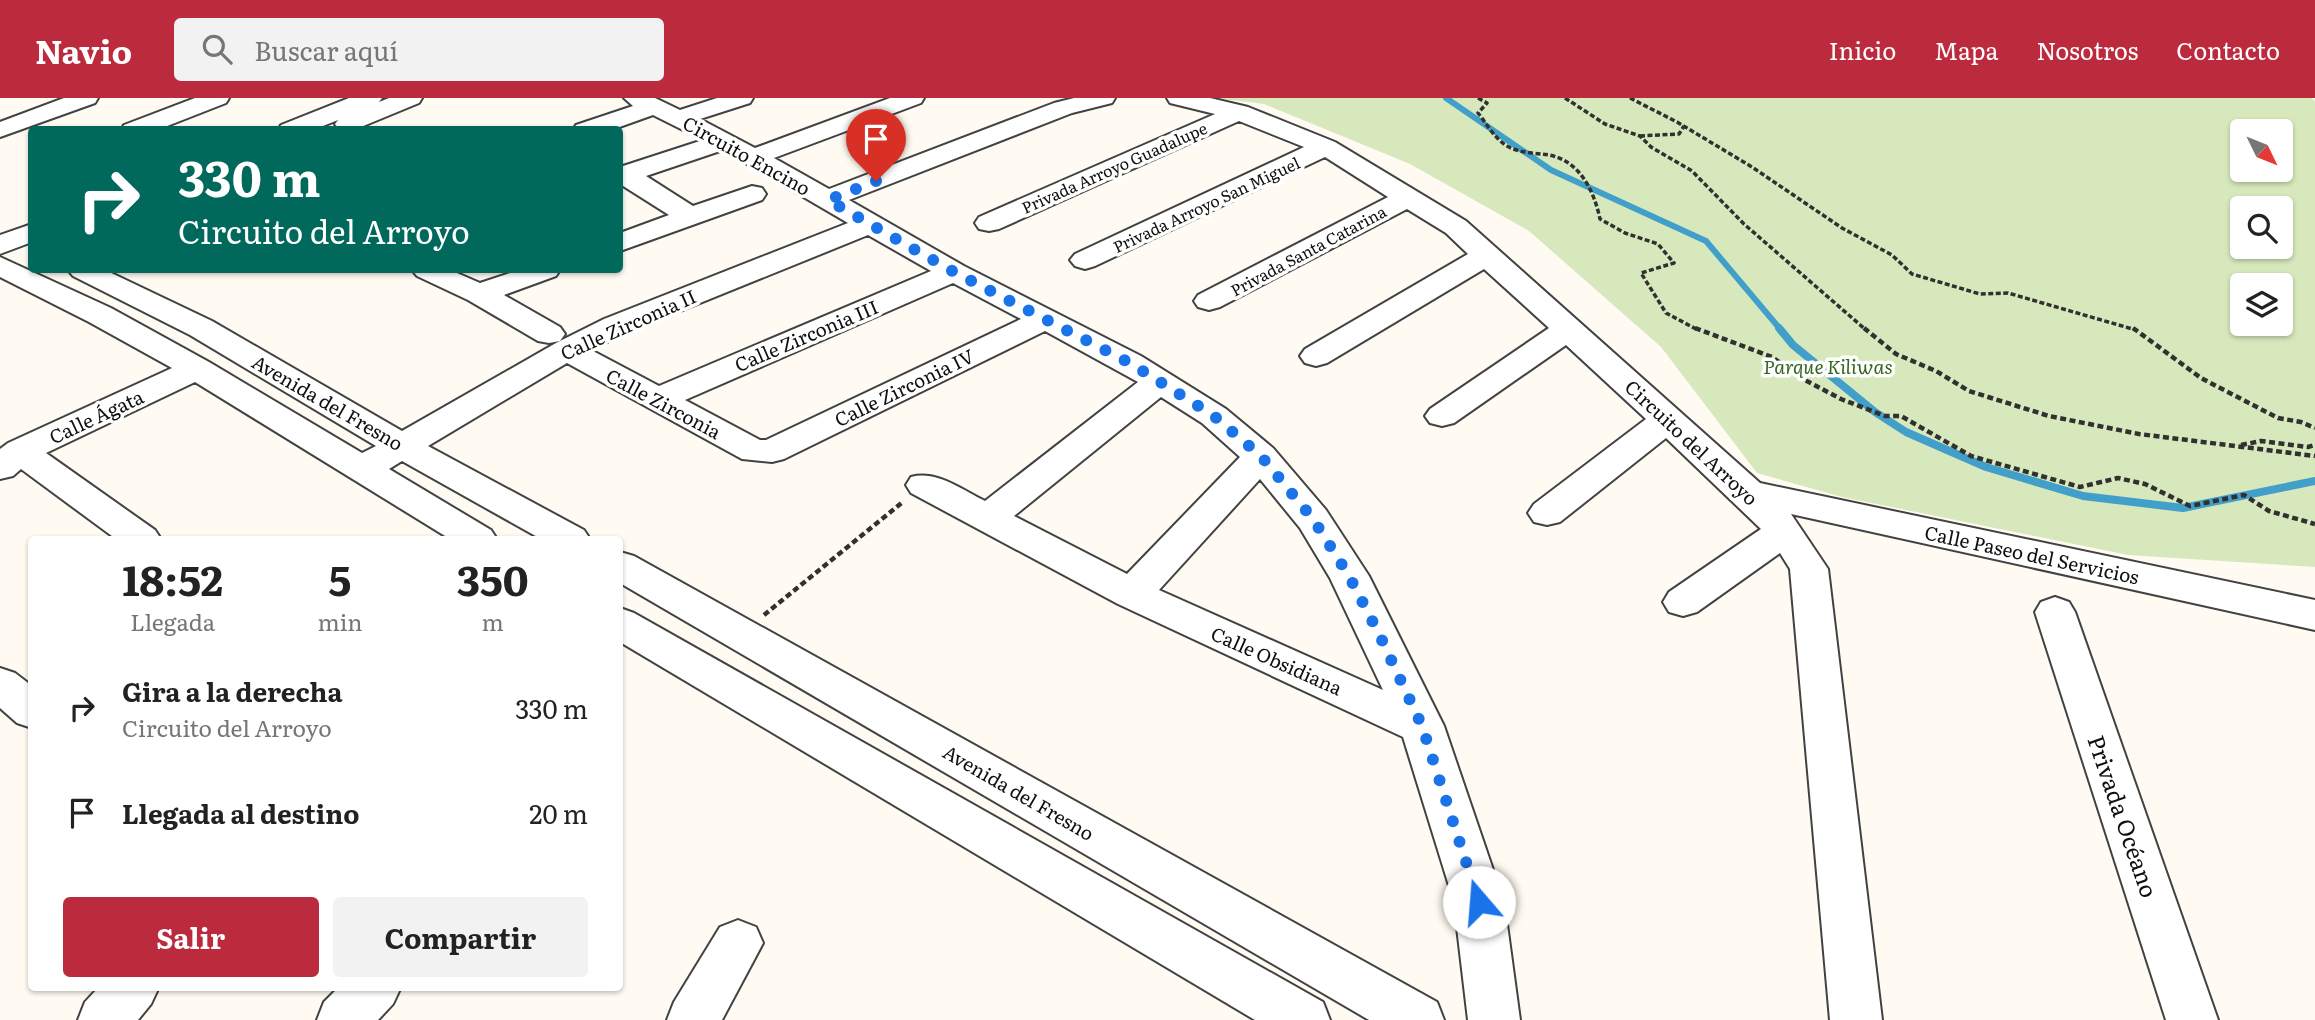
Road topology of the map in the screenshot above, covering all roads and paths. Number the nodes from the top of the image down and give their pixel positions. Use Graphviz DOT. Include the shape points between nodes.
graph roads {
  1 [pos="86,98"];
  2 [pos="217,98"];
  3 [pos="370,98"];
  4 [pos="410,98"];
  5 [pos="741,98"];
  6 [pos="912,98"];
  7 [pos="1102,98"];
  8 [pos="1179,98"];
  9 [pos="1478,98"];
  10 [pos="1565,98"];
  11 [pos="1630,98"];
  12 [pos="1488,100"];
  13 [pos="1020,104"];
  14 [pos="657,108"];
  15 [pos="1239,112"];
  16 [pos="1043,117"];
  17 [pos="144,126"];
  18 [pos="300,126"];
  19 [pos="342,126"];
  20 [pos="598,126"];
  21 [pos="1684,126"];
  22 [pos="1,130"];
  23 [pos="1640,136"];
  24 [pos="28,137"];
  25 [pos="1326,148"];
  26 [pos="739,149"];
  27 [pos="623,175"];
  28 [pos="623,176"];
  29 [pos="752,194"];
  30 [pos="1407,198"];
  31 [pos="828,200"];
  32 [pos="690,217"];
  33 [pos="989,223"];
  34 [pos="870,224"];
  35 [pos="623,242"];
  36 [pos="14,246"];
  37 [pos="1485,256"];
  38 [pos="28,257"];
  39 [pos="1085,260"];
  40 [pos="954,272"];
  41 [pos="48,273"];
  42 [pos="89,273"];
  43 [pos="434,273"];
  44 [pos="538,273"];
  45 [pos="479,294"];
  46 [pos="1209,302"];
  47 [pos="1045,319"];
  48 [pos="1570,328"];
  49 [pos="558,342"];
  50 [pos="1316,356"];
  51 [pos="197,369"];
  52 [pos="1160,381"];
  53 [pos="658,399"];
  54 [pos="1442,416"];
  55 [pos="1667,420"];
  56 [pos="2315,428"];
  57 [pos="2315,445"];
  58 [pos="402,446"];
  59 [pos="2237,446"];
  60 [pos="762,453"];
  61 [pos="1261,456"];
  62 [pos="2315,456"];
  63 [pos="10,459"];
  64 [pos="362,469"];
  65 [pos="924,485"];
  66 [pos="1748,493"];
  67 [pos="1547,513"];
  68 [pos="988,518"];
  69 [pos="2315,524"];
  70 [pos="1784,531"];
  71 [pos="137,536"];
  72 [pos="473,536"];
  73 [pos="566,536"];
  74 [pos="623,568"];
  75 [pos="1132,594"];
  76 [pos="1683,602"];
  77 [pos="2055,612"];
  78 [pos="2315,615"];
  79 [pos="623,625"];
  80 [pos="742,633"];
  81 [pos="0,684"];
  82 [pos="28,708"];
  83 [pos="1422,726"];
  84 [pos="738,943"];
  85 [pos="129,991"];
  86 [pos="371,991"];
  87 [pos="104,1020"];
  88 [pos="343,1020"];
  89 [pos="694,1020"];
  90 [pos="1304,1020"];
  91 [pos="1418,1020"];
  92 [pos="1494,1020"];
  93 [pos="1856,1020"];
  94 [pos="2192,1020"];
  1 -- 22 [label="street"];
  2 -- 17 [label="street"];
  3 -- 18 [label="street"];
  4 -- 19 [label="street"];
  5 -- 14 [label="street"];
  6 -- 26 [label="street"];
  7 -- 16 [label="street"];
  8 -- 15 [label="street, Circuito del Arroyo"];
  9 -- 12 [label="path"];
  10 -- 23 [label="path" via="1605,124"];
  11 -- 21 [label="path"];
  12 -- 69 [label="path" via="1478,113 1505,145 1525,154 1562,158 1598,200 1600,219 1658,244 1674,263 1641,272 1666,313 1700,331 1772,356 1841,399 1885,416 1901,416 1971,456 2080,486 2118,478 2146,484 2190,506 2244,495 2269,511"];
  13 -- 16 [label="street"];
  14 -- 20 [label="street"];
  14 -- 26 [label="street, Circuito Encino"];
  15 -- 25 [label="street, Circuito del Arroyo"];
  15 -- 33 [label="street, Privada Arroyo Guadalupe"];
  16 -- 31 [label="street"];
  21 -- 23 [label="path" via="1678,134"];
  21 -- 56 [label="path" via="1892,255 1912,274 1980,295 2008,292 2133,328 2201,378 2278,418"];
  22 -- 24 [label="street"];
  23 -- 59 [label="path" via="1692,172 1744,224 1896,354 1969,391 2049,416 2139,434"];
  25 -- 30 [label="street, Circuito del Arroyo"];
  25 -- 39 [label="street, Privada Arroyo San Miguel"];
  26 -- 27 [label="street"];
  26 -- 31 [label="street, Circuito Encino"];
  28 -- 32 [label="street"];
  29 -- 32 [label="street"];
  30 -- 37 [label="street, Circuito del Arroyo" via="1456,227"];
  30 -- 46 [label="street, Privada Santa Catarina"];
  31 -- 34 [label="street, Circuito Encino"];
  32 -- 35 [label="street"];
  34 -- 40 [label="street, Circuito Encino"];
  34 -- 49 [label="street, Calle Zirconia II" via="615,326"];
  36 -- 38 [label="street, Avenida del Fresno"];
  37 -- 48 [label="street, Circuito del Arroyo"];
  37 -- 50 [label="street"];
  40 -- 47 [label="street, Circuito Encino"];
  40 -- 53 [label="street, Calle Zirconia III"];
  41 -- 51 [label="street, Avenida del Fresno" via="100,315"];
  42 -- 58 [label="street, Avenida del Fresno" via="201,328"];
  43 -- 45 [label="street, Calle Zirconia"];
  44 -- 45 [label="street"];
  45 -- 49 [label="street, Calle Zirconia"];
  47 -- 52 [label="street, Circuito Encino"];
  47 -- 60 [label="street, Calle Zirconia IV"];
  48 -- 54 [label="street"];
  48 -- 55 [label="street, Circuito del Arroyo"];
  49 -- 53 [label="street, Calle Zirconia"];
  49 -- 58 [label="street, Calle Zirconia II"];
  51 -- 63 [label="street, Calle Ágata"];
  51 -- 64 [label="street, Avenida del Fresno"];
  52 -- 61 [label="street, Circuito Encino" via="1214,416"];
  52 -- 68 [label="street"];
  53 -- 60 [label="street, Calle Zirconia"];
  55 -- 66 [label="street, Circuito del Arroyo"];
  55 -- 67 [label="street"];
  57 -- 59 [label="path" via="2261,441"];
  58 -- 64 [label="street, Calle Zirconia II"];
  58 -- 73 [label="street, Avenida del Fresno"];
  59 -- 62 [label="path"];
  61 -- 75 [label="street"];
  61 -- 83 [label="street, Circuito Encino" via="1313,519 1349,576"];
  63 -- 71 [label="street"];
  64 -- 72 [label="street, Avenida del Fresno"];
  65 -- 68 [label="street, Calle Obsidiana"];
  65 -- 80 [label="path"];
  66 -- 70 [label="street, Circuito del Arroyo"];
  66 -- 78 [label="street, Calle Paseo del Servicios"];
  68 -- 75 [label="street, Calle Obsidiana"];
  70 -- 76 [label="street"];
  70 -- 93 [label="street, Circuito del Arroyo" via="1809,569"];
  74 -- 80 [label="street, Avenida del Fresno"];
  75 -- 83 [label="street, Calle Obsidiana"];
  77 -- 94 [label="street, Privada Océano"];
  79 -- 90 [label="street"];
  80 -- 91 [label="street, Avenida del Fresno"];
  81 -- 82 [label="street"];
  83 -- 92 [label="street, Circuito Encino" via="1479,902"];
  84 -- 89 [label="street"];
  85 -- 87 [label="street"];
  86 -- 88 [label="street"];
}
